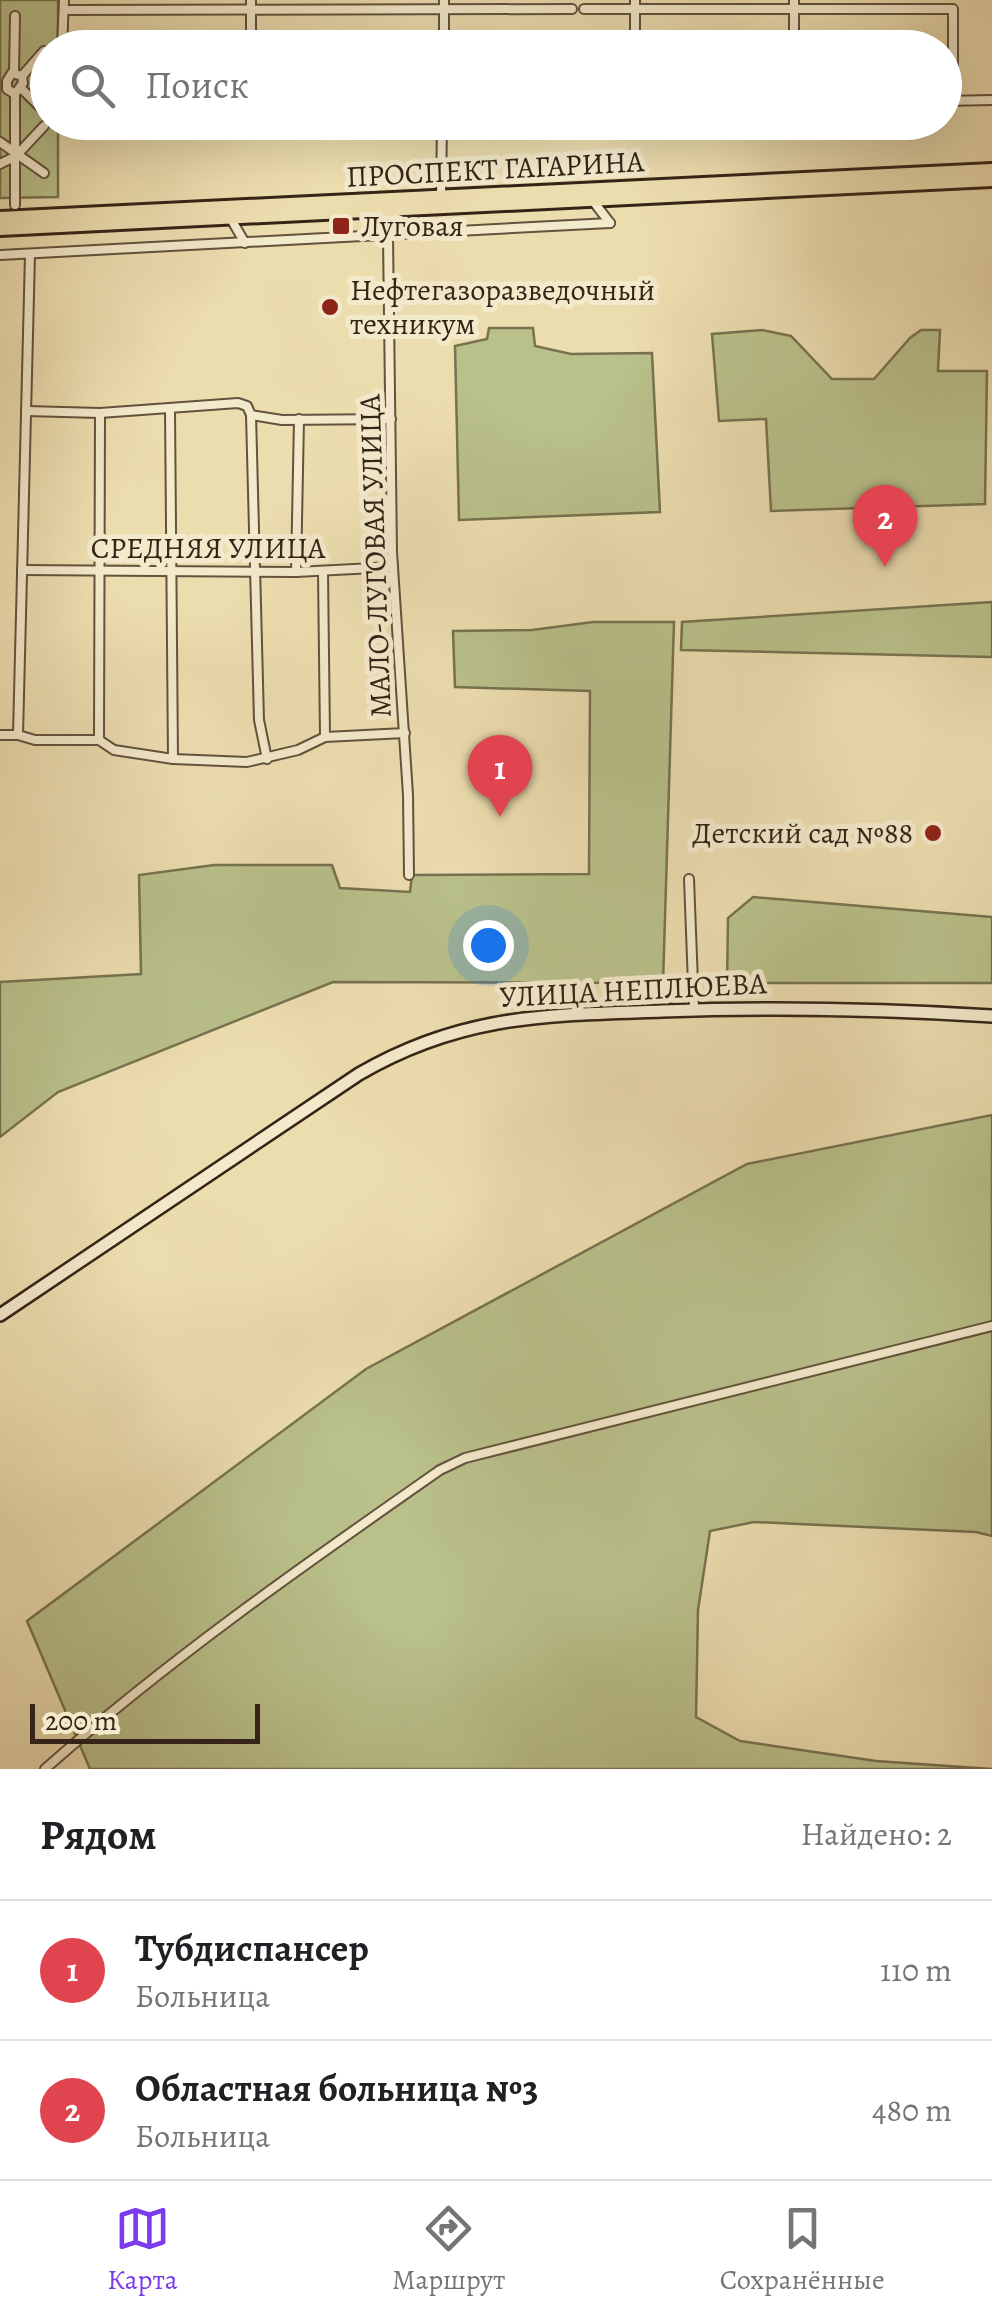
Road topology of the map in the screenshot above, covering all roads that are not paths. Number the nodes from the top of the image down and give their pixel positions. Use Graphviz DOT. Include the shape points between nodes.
graph roads {
  1 [pos="794,0"];
  2 [pos="635,4"];
  3 [pos="64,5"];
  4 [pos="251,5"];
  5 [pos="444,5"];
  6 [pos="572,9"];
  7 [pos="584,9"];
  8 [pos="794,10"];
  9 [pos="14,16"];
  10 [pos="63,30"];
  11 [pos="252,30"];
  12 [pos="635,30"];
  13 [pos="794,30"];
  14 [pos="952,30"];
  15 [pos="30,63"];
  16 [pos="0,68"];
  17 [pos="15,75"];
  18 [pos="11,92"];
  19 [pos="992,100"];
  20 [pos="962,101"];
  21 [pos="31,140"];
  22 [pos="442,140"];
  23 [pos="0,142"];
  24 [pos="16,156"];
  25 [pos="0,164"];
  26 [pos="992,170"];
  27 [pos="44,173"];
  28 [pos="992,180"];
  29 [pos="441,197"];
  30 [pos="594,201"];
  31 [pos="15,204"];
  32 [pos="379,211"];
  33 [pos="0,218"];
  34 [pos="231,218"];
  35 [pos="0,229"];
  36 [pos="434,234"];
  37 [pos="388,236"];
  38 [pos="245,242"];
  39 [pos="30,254"];
  40 [pos="0,255"];
  41 [pos="170,409"];
  42 [pos="26,412"];
  43 [pos="100,412"];
  44 [pos="251,415"];
  45 [pos="391,419"];
  46 [pos="298,420"];
  47 [pos="393,567"];
  48 [pos="22,570"];
  49 [pos="99,570"];
  50 [pos="174,571"];
  51 [pos="256,572"];
  52 [pos="296,572"];
  53 [pos="323,572"];
  54 [pos="405,733"];
  55 [pos="0,734"];
  56 [pos="18,735"];
  57 [pos="326,738"];
  58 [pos="99,740"];
  59 [pos="173,759"];
  60 [pos="267,759"];
  61 [pos="409,875"];
  62 [pos="689,879"];
  63 [pos="694,1010"];
  64 [pos="992,1016"];
  65 [pos="0,1314"];
  66 [pos="992,1326"];
  67 [pos="45,1769"];
  1 -- 8 [label="street"];
  2 -- 7 [label="street"];
  2 -- 8 [label="street"];
  2 -- 12 [label="street"];
  3 -- 4 [label="street"];
  3 -- 10 [label="street"];
  4 -- 5 [label="street"];
  4 -- 11 [label="street"];
  5 -- 6 [label="street"];
  8 -- 13 [label="street"];
  8 -- 14 [label="street" via="953,9"];
  9 -- 17 [label="street"];
  15 -- 17 [label="street"];
  16 -- 17 [label="street"];
  17 -- 18 [label="street"];
  17 -- 18 [label="street"];
  18 -- 24 [label="street"];
  19 -- 20 [label="street"];
  21 -- 24 [label="street"];
  22 -- 29 [label="street"];
  23 -- 24 [label="street"];
  24 -- 25 [label="street"];
  24 -- 27 [label="street"];
  24 -- 31 [label="street"];
  26 -- 29 [label="main road, ПРОСПЕКТ ГАГАРИНА"];
  28 -- 30 [label="main road, ПРОСПЕКТ ГАГАРИНА"];
  29 -- 33 [label="main road, ПРОСПЕКТ ГАГАРИНА"];
  30 -- 32 [label="main road, ПРОСПЕКТ ГАГАРИНА"];
  30 -- 36 [label="street" via="610,223"];
  32 -- 34 [label="main road, ПРОСПЕКТ ГАГАРИНА"];
  32 -- 36 [label="street"];
  34 -- 35 [label="main road, ПРОСПЕКТ ГАГАРИНА"];
  34 -- 38 [label="street"];
  36 -- 37 [label="street"];
  37 -- 38 [label="street"];
  37 -- 45 [label="street, МАЛО-ЛУГОВАЯ УЛИЦА"];
  38 -- 39 [label="street"];
  39 -- 40 [label="street"];
  39 -- 42 [label="street"];
  41 -- 43 [label="street"];
  41 -- 44 [label="street" via="238,404"];
  41 -- 50 [label="street"];
  42 -- 43 [label="street"];
  42 -- 48 [label="street"];
  43 -- 49 [label="street"];
  44 -- 46 [label="street"];
  44 -- 51 [label="street"];
  45 -- 46 [label="street"];
  45 -- 47 [label="street, МАЛО-ЛУГОВАЯ УЛИЦА"];
  46 -- 52 [label="street"];
  47 -- 53 [label="street, СРЕДНЯЯ УЛИЦА"];
  47 -- 54 [label="street, МАЛО-ЛУГОВАЯ УЛИЦА"];
  48 -- 49 [label="street, СРЕДНЯЯ УЛИЦА"];
  48 -- 56 [label="street"];
  49 -- 50 [label="street, СРЕДНЯЯ УЛИЦА"];
  49 -- 58 [label="street"];
  50 -- 51 [label="street, СРЕДНЯЯ УЛИЦА"];
  50 -- 59 [label="street"];
  51 -- 52 [label="street, СРЕДНЯЯ УЛИЦА"];
  51 -- 60 [label="street" via="259,720"];
  52 -- 53 [label="street, СРЕДНЯЯ УЛИЦА"];
  53 -- 57 [label="street"];
  54 -- 57 [label="street"];
  54 -- 61 [label="street, МАЛО-ЛУГОВАЯ УЛИЦА"];
  55 -- 56 [label="street"];
  56 -- 58 [label="street"];
  57 -- 60 [label="street"];
  58 -- 59 [label="street" via="114,750"];
  59 -- 60 [label="street"];
  62 -- 63 [label="street"];
  63 -- 64 [label="main road, УЛИЦА НЕПЛЮЕВА" via="852,1008"];
  63 -- 65 [label="main road, УЛИЦА НЕПЛЮЕВА" via="516,1018 401,1050"];
  66 -- 67 [label="street" via="465,1458 251,1601"];
}
